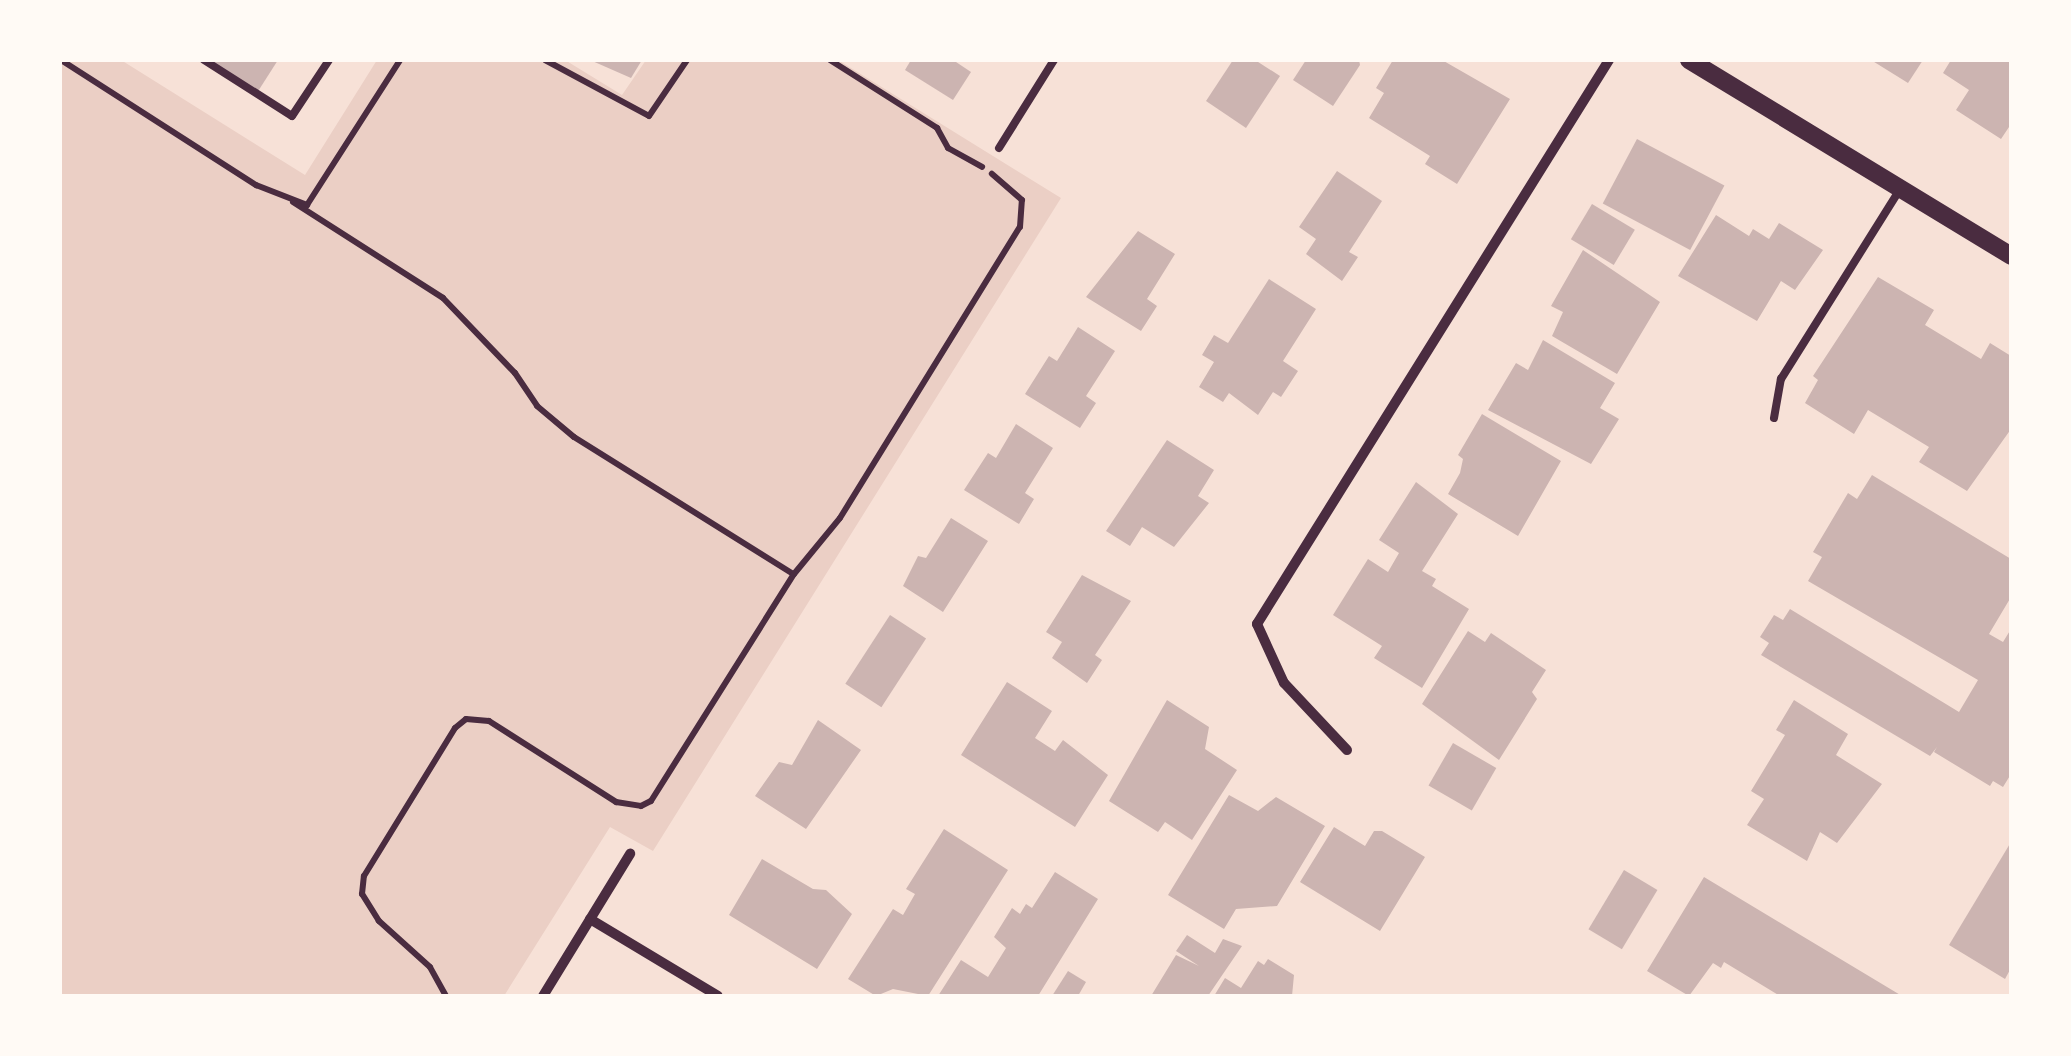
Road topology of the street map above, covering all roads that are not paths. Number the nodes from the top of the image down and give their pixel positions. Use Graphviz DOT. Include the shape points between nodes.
graph roads {
  1 [pos="204,60"];
  2 [pos="328,60"];
  3 [pos="1054,60"];
  4 [pos="1609,60"];
  5 [pos="1689,60"];
  6 [pos="998,148"];
  7 [pos="1900,189"];
  8 [pos="2011,256"];
  9 [pos="1774,418"];
  10 [pos="1347,750"];
  11 [pos="630,854"];
  12 [pos="590,919"];
  13 [pos="542,996"];
  14 [pos="718,996"];
  1 -- 2 [label="lane" via="292,116"];
  3 -- 6 [label="lane"];
  4 -- 10 [label="street" via="1257,624 1284,683"];
  5 -- 7 [label="street"];
  7 -- 8 [label="street"];
  7 -- 9 [label="lane" via="1782,379"];
  11 -- 12 [label="street"];
  12 -- 13 [label="street"];
  12 -- 14 [label="street"];
}
